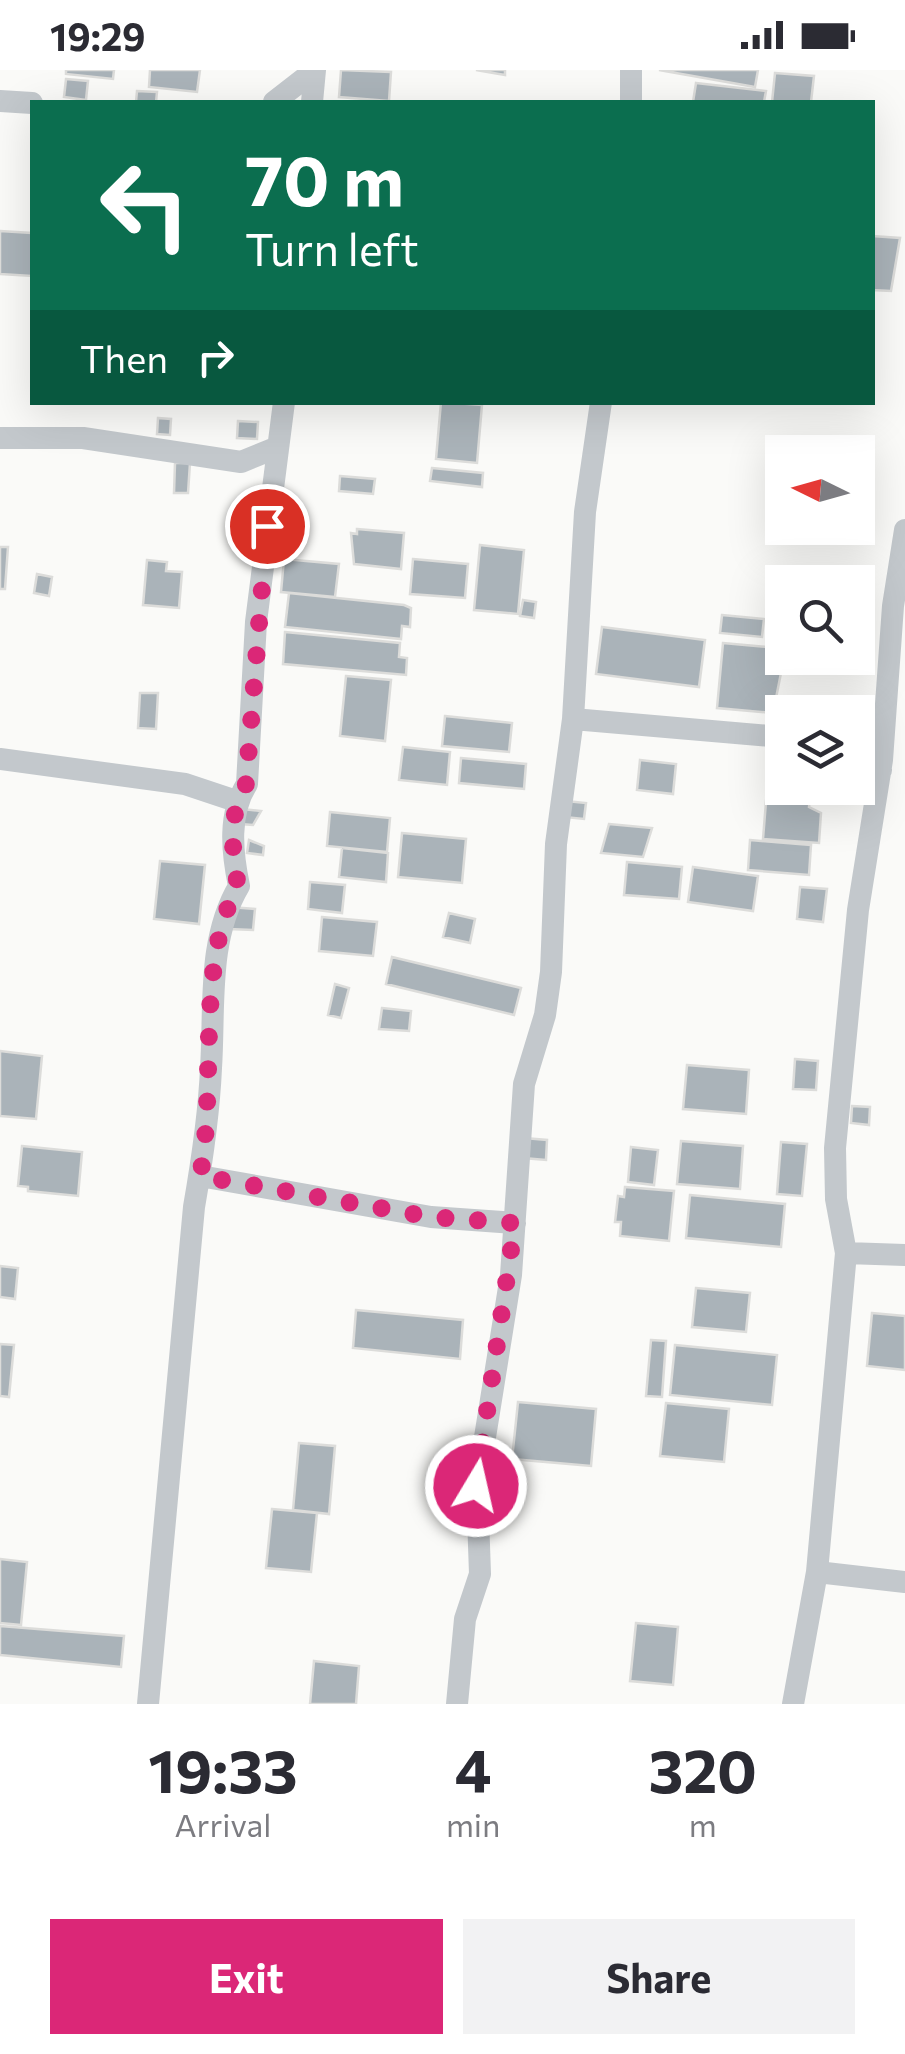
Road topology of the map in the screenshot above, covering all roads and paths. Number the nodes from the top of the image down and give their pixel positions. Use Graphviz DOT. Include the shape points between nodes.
graph roads {
  1 [pos="631,70"];
  2 [pos="277,100"];
  3 [pos="312,100"];
  4 [pos="631,100"];
  5 [pos="0,101"];
  6 [pos="30,103"];
  7 [pos="284,405"];
  8 [pos="601,405"];
  9 [pos="0,438"];
  10 [pos="278,447"];
  11 [pos="241,462"];
  12 [pos="271,494"];
  13 [pos="905,530"];
  14 [pos="572,719"];
  15 [pos="765,736"];
  16 [pos="0,759"];
  17 [pos="875,765"];
  18 [pos="881,770"];
  19 [pos="236,801"];
  20 [pos="200,1176"];
  21 [pos="515,1223"];
  22 [pos="846,1252"];
  23 [pos="905,1255"];
  24 [pos="816,1572"];
  25 [pos="905,1582"];
  26 [pos="148,1704"];
  27 [pos="457,1704"];
  28 [pos="793,1704"];
  1 -- 4 [label="street"];
  2 -- 3 [label="street" via="315,70"];
  5 -- 6 [label="street"];
  7 -- 10 [label="street"];
  8 -- 14 [label="street" via="585,512"];
  9 -- 11 [label="street" via="84,438"];
  10 -- 11 [label="street"];
  10 -- 12 [label="street"];
  11 -- 12 [label="street"];
  12 -- 19 [label="street" via="246,784"];
  13 -- 18 [label="street"];
  14 -- 15 [label="street"];
  14 -- 21 [label="street" via="556,844 551,972 524,1084"];
  16 -- 19 [label="street" via="185,784"];
  17 -- 18 [label="street"];
  18 -- 22 [label="street" via="858,910 835,1148"];
  19 -- 20 [label="street" via="232,848 238,886 215,965"];
  20 -- 21 [label="street" via="431,1217"];
  20 -- 26 [label="street"];
  21 -- 27 [label="street" via="476,1486 480,1574 464,1619"];
  22 -- 23 [label="street"];
  22 -- 24 [label="street"];
  24 -- 25 [label="street"];
  24 -- 28 [label="street"];
}
